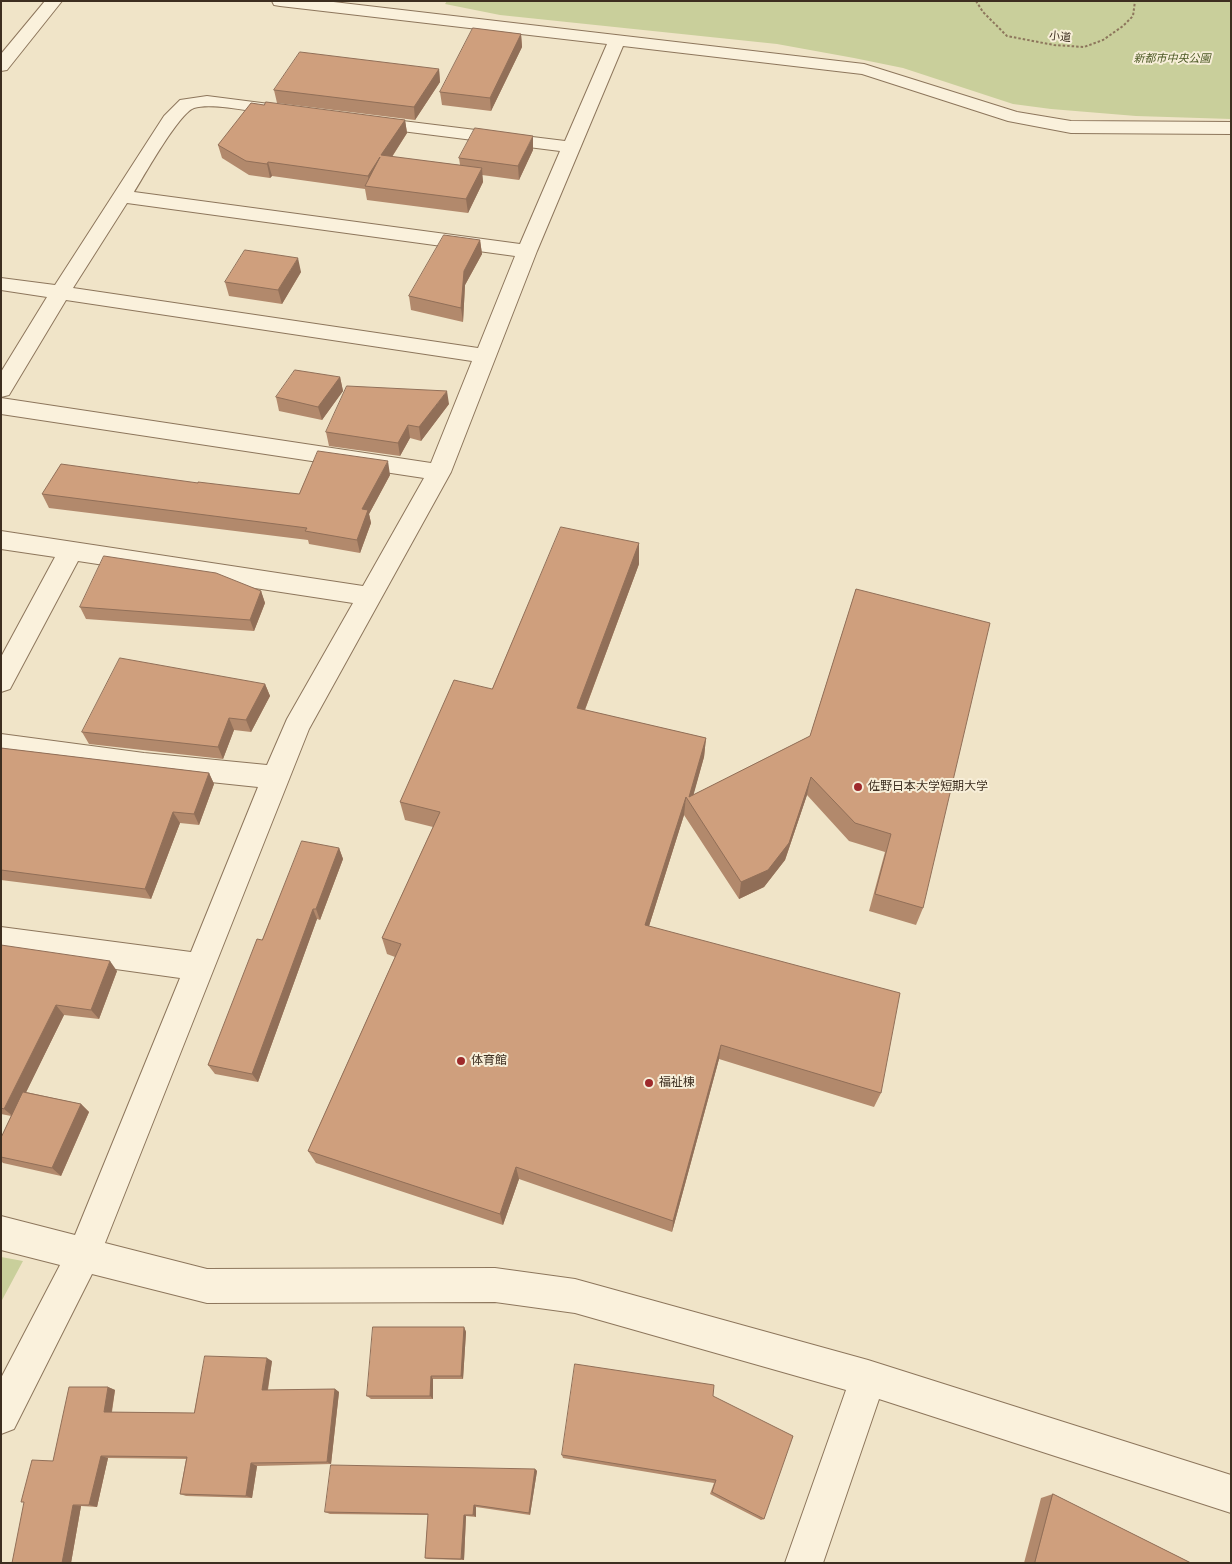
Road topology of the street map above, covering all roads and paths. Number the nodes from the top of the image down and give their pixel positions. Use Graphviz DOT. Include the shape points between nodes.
graph roads {
  1 [pos="54,1"];
  2 [pos="280,1"];
  3 [pos="976,1"];
  4 [pos="1135,1"];
  5 [pos="415,9"];
  6 [pos="617,40"];
  7 [pos="1,66"];
  8 [pos="305,114"];
  9 [pos="354,120"];
  10 [pos="1231,128"];
  11 [pos="571,147"];
  12 [pos="122,196"];
  13 [pos="527,251"];
  14 [pos="1,284"];
  15 [pos="60,293"];
  16 [pos="486,356"];
  17 [pos="1,390"];
  18 [pos="1,406"];
  19 [pos="439,472"];
  20 [pos="1,540"];
  21 [pos="71,550"];
  22 [pos="368,596"];
  23 [pos="1,682"];
  24 [pos="1,745"];
  25 [pos="276,777"];
  26 [pos="1,940"];
  27 [pos="200,967"];
  28 [pos="1,1233"];
  29 [pos="84,1254"];
  30 [pos="868,1378"];
  31 [pos="1,1416"];
  32 [pos="1231,1494"];
  33 [pos="804,1563"];
  1 -- 7 [label="street"];
  2 -- 5 [label="street"];
  3 -- 4 [label="path, 小道" via="1007,36 1084,47 1103,40 1123,26 1133,16"];
  5 -- 6 [label="street"];
  6 -- 10 [label="street" via="864,69 1014,117 1071,126"];
  6 -- 11 [label="street"];
  8 -- 12 [label="street" via="206,101 186,104 170,120"];
  9 -- 11 [label="street"];
  11 -- 13 [label="street"];
  12 -- 13 [label="street"];
  12 -- 15 [label="street"];
  13 -- 16 [label="street"];
  14 -- 15 [label="street"];
  15 -- 16 [label="street"];
  15 -- 17 [label="street"];
  16 -- 19 [label="street"];
  18 -- 19 [label="street"];
  19 -- 22 [label="street"];
  20 -- 21 [label="street"];
  21 -- 22 [label="street"];
  21 -- 23 [label="street"];
  22 -- 25 [label="street" via="296,727"];
  24 -- 25 [label="street"];
  25 -- 27 [label="street"];
  26 -- 27 [label="street"];
  27 -- 29 [label="street"];
  28 -- 29 [label="street"];
  29 -- 30 [label="street" via="207,1286 495,1285 575,1296"];
  29 -- 31 [label="street"];
  30 -- 32 [label="street"];
  30 -- 33 [label="street"];
}
